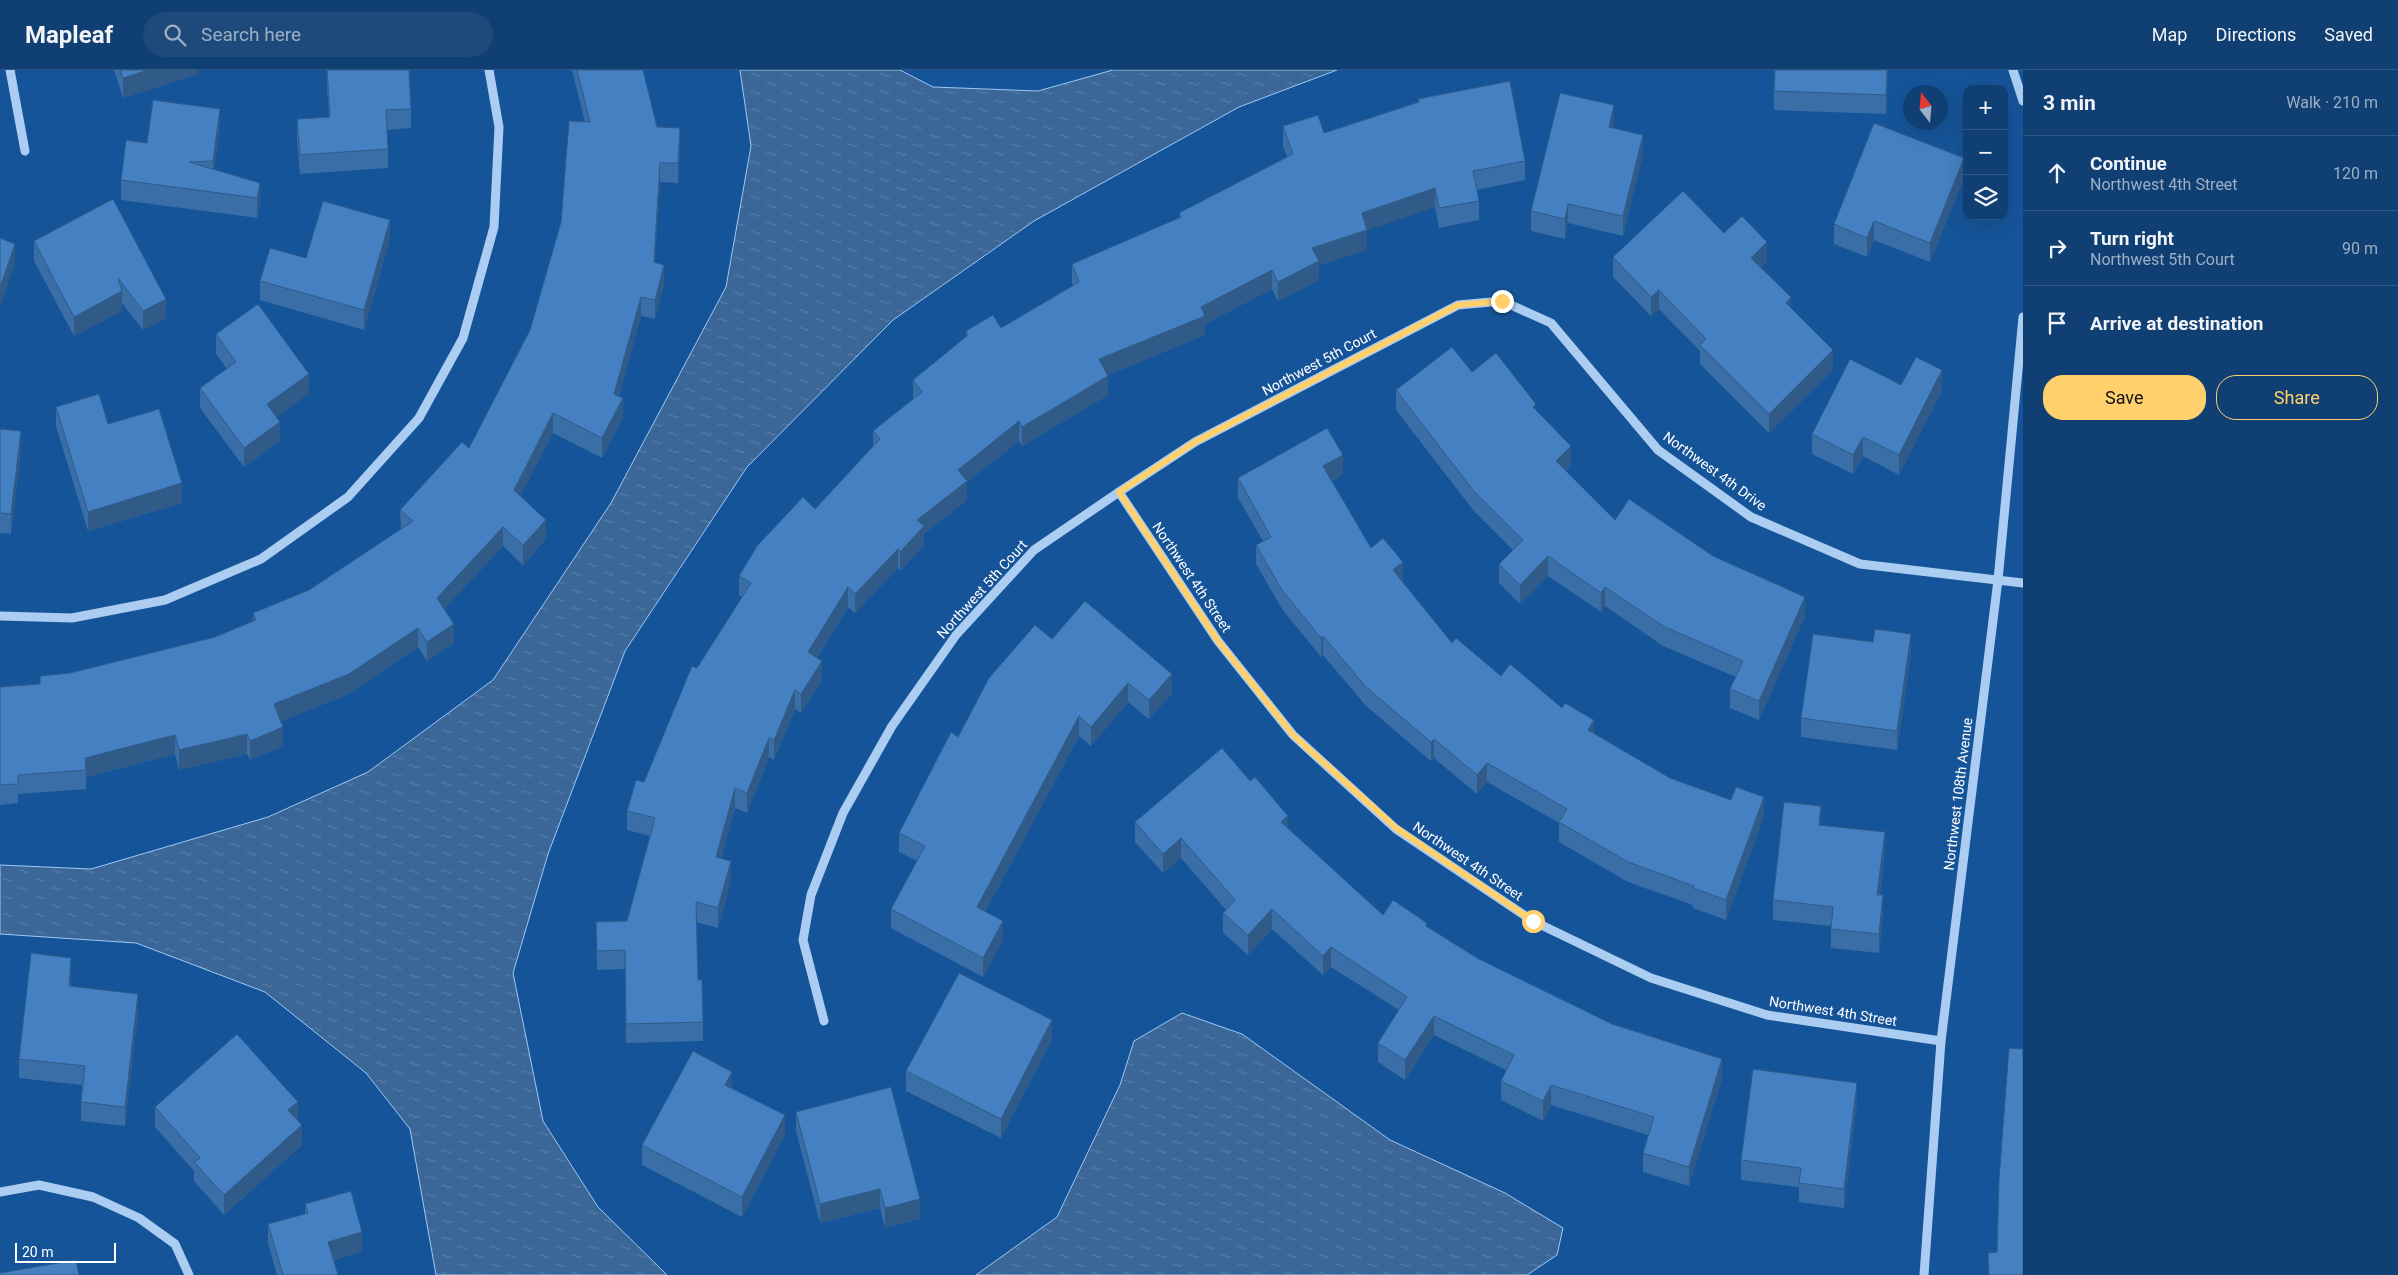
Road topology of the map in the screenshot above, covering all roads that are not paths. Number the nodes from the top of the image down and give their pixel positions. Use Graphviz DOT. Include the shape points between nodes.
graph roads {
  1 [pos="10,70"];
  2 [pos="489,70"];
  3 [pos="2013,70"];
  4 [pos="2023,101"];
  5 [pos="25,151"];
  6 [pos="1502,301"];
  7 [pos="2023,317"];
  8 [pos="1119,492"];
  9 [pos="1998,580"];
  10 [pos="2023,583"];
  11 [pos="0,616"];
  12 [pos="824,1021"];
  13 [pos="1941,1041"];
  14 [pos="0,1192"];
  15 [pos="189,1275"];
  16 [pos="1924,1275"];
  1 -- 5 [label="street"];
  2 -- 11 [label="street" via="499,128 494,227 463,338 418,418 348,497 261,559 165,600 72,618"];
  3 -- 4 [label="street"];
  6 -- 8 [label="street, Northwest 5th Court" via="1458,305 1195,442"];
  6 -- 9 [label="street, Northwest 4th Drive" via="1551,323 1658,450 1751,517 1860,564"];
  7 -- 9 [label="street, Northwest 108th Avenue"];
  8 -- 12 [label="street, Northwest 5th Court" via="1034,550 956,635 892,726 848,804 811,895 803,940"];
  8 -- 13 [label="street, Northwest 4th Street" via="1218,641 1293,735 1396,828 1533,921 1651,978 1767,1015"];
  9 -- 10 [label="street, Northwest 4th Drive"];
  9 -- 13 [label="street, Northwest 108th Avenue"];
  13 -- 16 [label="street, Northwest 108th Avenue"];
  14 -- 15 [label="street" via="39,1184 93,1197 139,1218 175,1244"];
}
